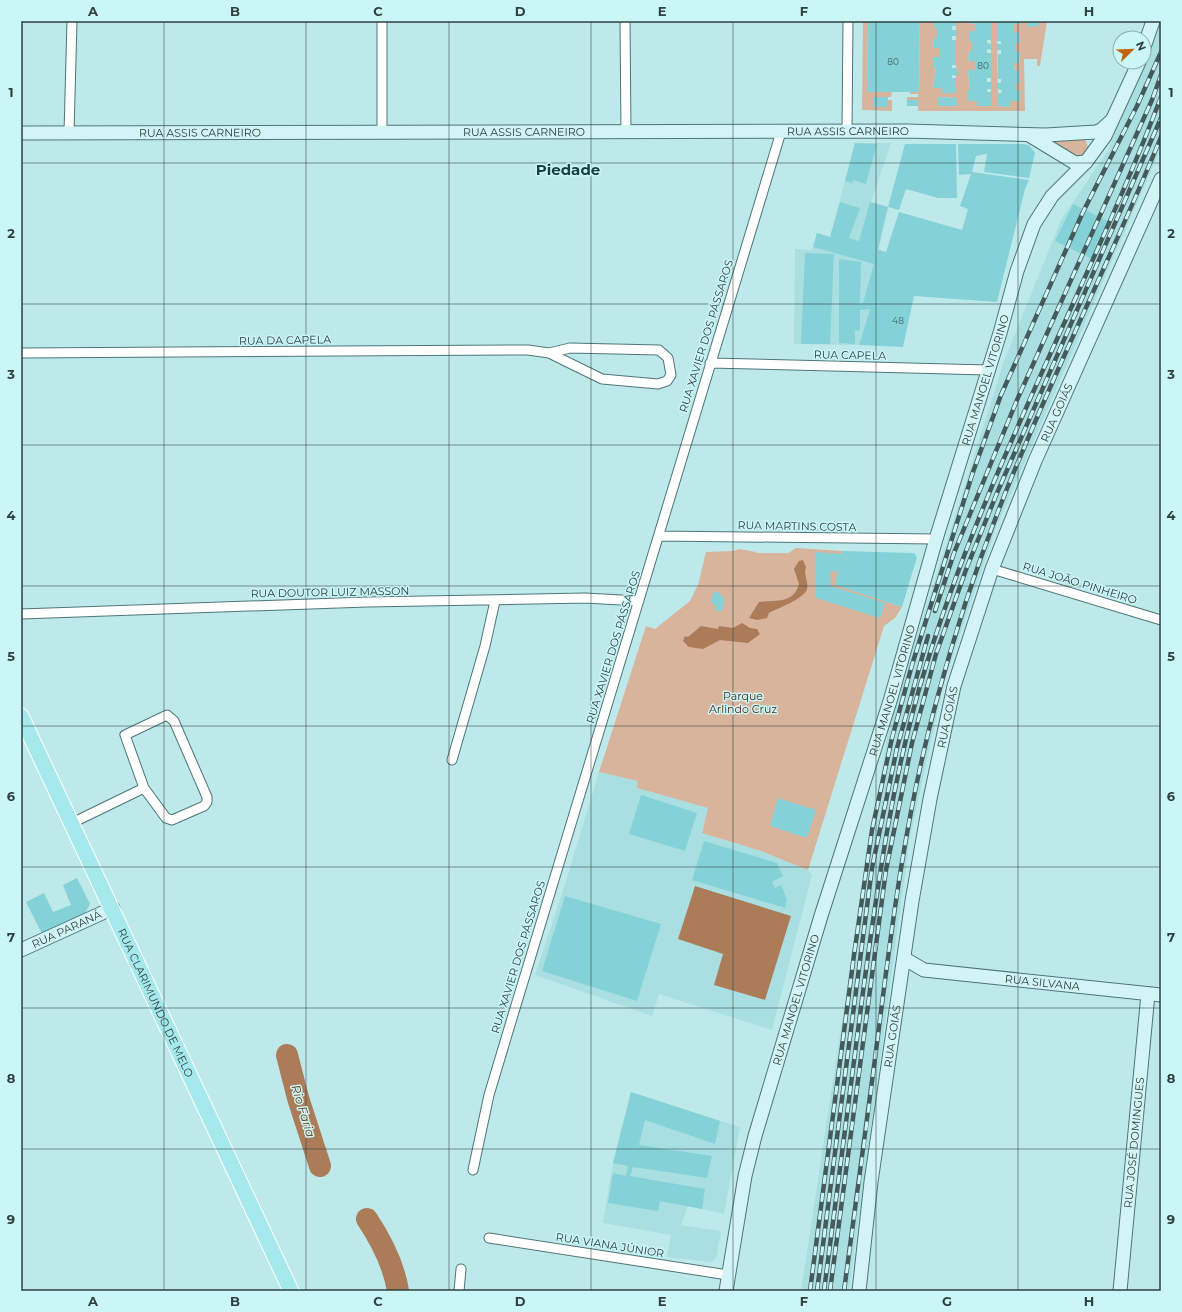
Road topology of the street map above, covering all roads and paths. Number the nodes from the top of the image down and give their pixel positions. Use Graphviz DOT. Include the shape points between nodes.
graph roads {
  1 [pos="72,21"];
  2 [pos="382,21"];
  3 [pos="625,21"];
  4 [pos="848,21"];
  5 [pos="1136,70"];
  6 [pos="1116,115"];
  7 [pos="21,132"];
  8 [pos="382,132"];
  9 [pos="626,132"];
  10 [pos="781,132"];
  11 [pos="847,132"];
  12 [pos="69,133"];
  13 [pos="1027,134"];
  14 [pos="1082,134"];
  15 [pos="1089,159"];
  16 [pos="1161,179"];
  17 [pos="1157,197"];
  18 [pos="21,353"];
  19 [pos="549,353"];
  20 [pos="710,363"];
  21 [pos="988,370"];
  22 [pos="659,536"];
  23 [pos="936,539"];
  24 [pos="992,569"];
  25 [pos="495,601"];
  26 [pos="640,601"];
  27 [pos="21,614"];
  28 [pos="1161,620"];
  29 [pos="21,716"];
  30 [pos="452,760"];
  31 [pos="144,788"];
  32 [pos="72,823"];
  33 [pos="113,908"];
  34 [pos="21,950"];
  35 [pos="905,959"];
  36 [pos="924,970"];
  37 [pos="901,981"];
  38 [pos="1154,995"];
  39 [pos="473,1170"];
  40 [pos="489,1238"];
  41 [pos="461,1269"];
  42 [pos="728,1275"];
  43 [pos="291,1291"];
  44 [pos="459,1291"];
  45 [pos="726,1291"];
  46 [pos="859,1291"];
  47 [pos="1120,1291"];
  1 -- 12 [label="street"];
  2 -- 8 [label="street"];
  3 -- 9 [label="street"];
  4 -- 11 [label="street"];
  5 -- 6 [label="main road, RUA MANOEL VITORINO"];
  6 -- 14 [label="main road, RUA ASSIS CARNEIRO" via="1101,130"];
  6 -- 15 [label="main road, RUA MANOEL VITORINO"];
  7 -- 12 [label="main road, RUA ASSIS CARNEIRO"];
  8 -- 9 [label="main road, RUA ASSIS CARNEIRO"];
  8 -- 12 [label="main road, RUA ASSIS CARNEIRO"];
  9 -- 10 [label="main road, RUA ASSIS CARNEIRO"];
  10 -- 11 [label="main road, RUA ASSIS CARNEIRO"];
  10 -- 20 [label="street, RUA XAVIER DOS PÁSSAROS"];
  11 -- 13 [label="main road, RUA ASSIS CARNEIRO"];
  13 -- 14 [label="main road, RUA ASSIS CARNEIRO"];
  13 -- 15 [label="main road" via="1074,163"];
  14 -- 15 [label="main road" via="1091,144"];
  15 -- 21 [label="main road, RUA MANOEL VITORINO" via="1052,196 1034,224 1017,271"];
  16 -- 17 [label="main road, RUA GOIÁS"];
  17 -- 24 [label="main road, RUA GOIÁS" via="1035,461"];
  18 -- 19 [label="street, RUA DA CAPELA" via="528,350"];
  19 -- 19 [label="street, RUA DA CAPELA" via="602,379 658,384 664,383 671,375 668,358 660,350 570,348"];
  20 -- 21 [label="street, RUA CAPELA"];
  20 -- 22 [label="street, RUA XAVIER DOS PÁSSAROS"];
  21 -- 23 [label="main road, RUA MANOEL VITORINO"];
  22 -- 23 [label="street, RUA MARTINS COSTA"];
  22 -- 26 [label="street, RUA XAVIER DOS PÁSSAROS"];
  23 -- 42 [label="main road, RUA MANOEL VITORINO" via="890,701 821,916 749,1156"];
  24 -- 28 [label="street, RUA JOÃO PINHEIRO"];
  24 -- 35 [label="main road, RUA GOIÁS" via="954,686 930,799 912,901"];
  25 -- 26 [label="street, RUA DOUTOR LUIZ MASSON" via="585,598"];
  25 -- 27 [label="street, RUA DOUTOR LUIZ MASSON"];
  25 -- 30 [label="street" via="485,646"];
  26 -- 39 [label="street, RUA XAVIER DOS PÁSSAROS" via="489,1095"];
  29 -- 32 [label="main road, RUA CLARIMUNDO DE MELO"];
  31 -- 31 [label="street" via="125,734 167,715 174,721 207,802 204,806 169,820"];
  31 -- 32 [label="street"];
  32 -- 33 [label="main road, RUA CLARIMUNDO DE MELO"];
  33 -- 34 [label="main road, RUA PARANÁ"];
  33 -- 43 [label="main road, RUA CLARIMUNDO DE MELO"];
  35 -- 36 [label="main road, RUA SILVANA"];
  35 -- 37 [label="main road, RUA GOIÁS"];
  36 -- 37 [label="main road"];
  36 -- 38 [label="main road, RUA SILVANA"];
  37 -- 46 [label="main road, RUA GOIÁS" via="871,1182"];
  38 -- 47 [label="main road, RUA JOSÉ DOMINGUES"];
  40 -- 42 [label="street, RUA VIANA JÚNIOR"];
  41 -- 44 [label="street"];
  42 -- 45 [label="main road, RUA MANOEL VITORINO"];
}
